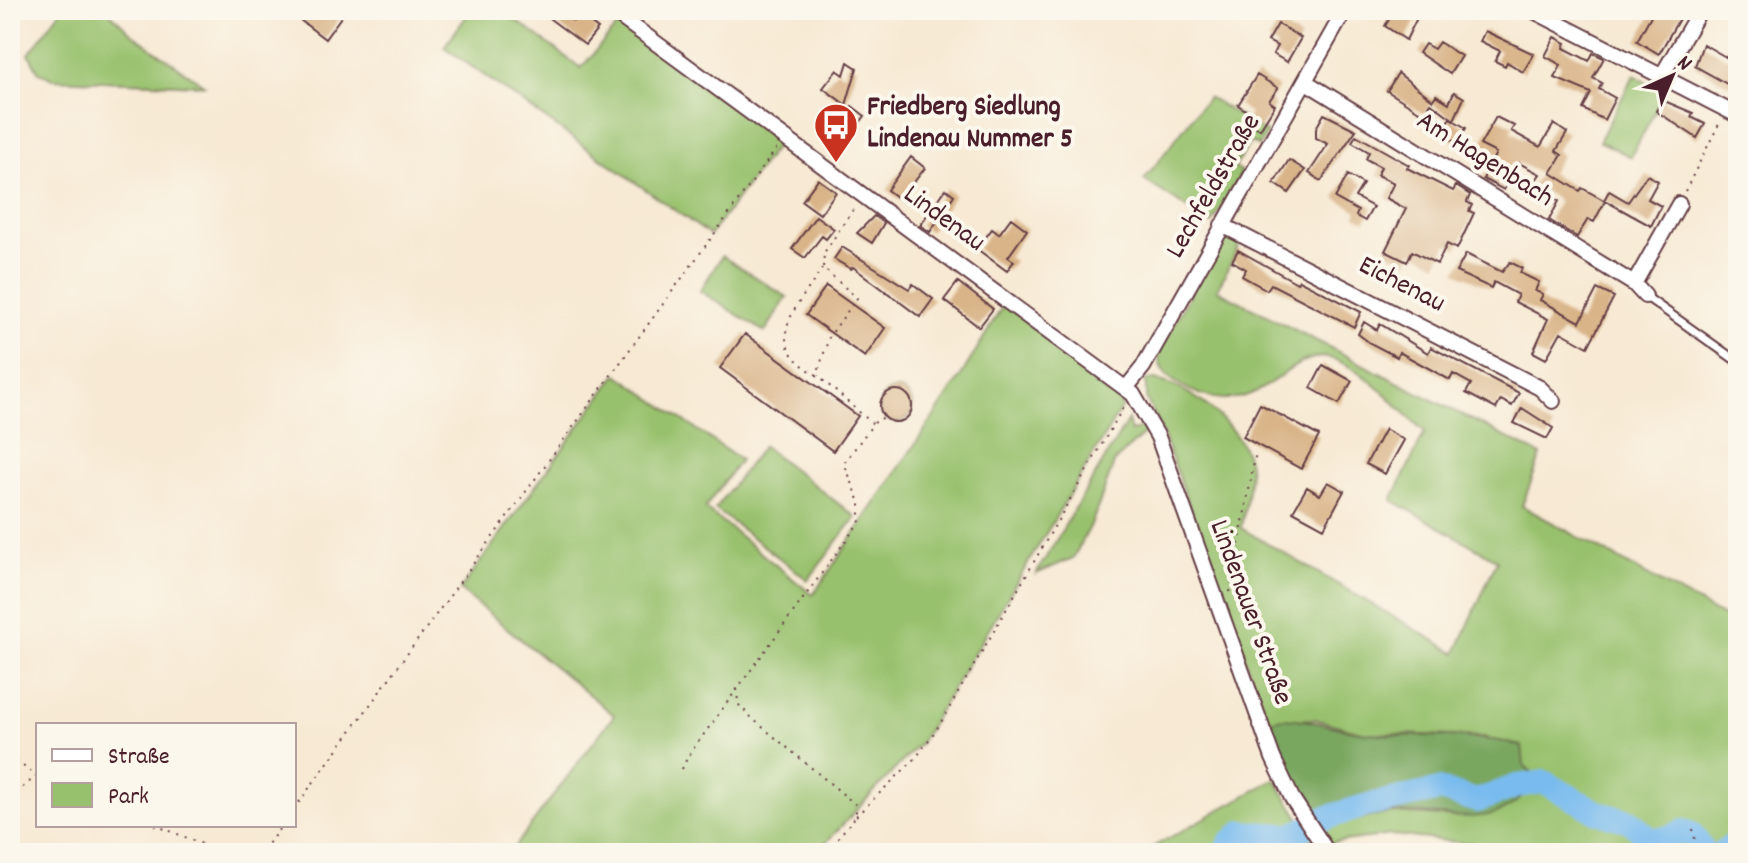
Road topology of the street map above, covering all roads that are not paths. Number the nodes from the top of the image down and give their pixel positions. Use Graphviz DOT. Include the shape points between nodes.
graph roads {
  1 [pos="611,10"];
  2 [pos="1345,10"];
  3 [pos="1700,10"];
  4 [pos="1537,11"];
  5 [pos="1661,77"];
  6 [pos="1306,82"];
  7 [pos="1730,112"];
  8 [pos="1679,204"];
  9 [pos="1222,225"];
  10 [pos="1634,284"];
  11 [pos="1645,296"];
  12 [pos="1738,362"];
  13 [pos="1130,390"];
  14 [pos="1553,401"];
  15 [pos="1328,853"];
  1 -- 13 [label="street, Lindenau"];
  2 -- 6 [label="street, Lechfeldstraße"];
  3 -- 5 [label="street"];
  4 -- 5 [label="street"];
  5 -- 7 [label="street"];
  6 -- 9 [label="street, Lechfeldstraße"];
  6 -- 10 [label="street, Am Hagenbach"];
  8 -- 10 [label="street"];
  9 -- 13 [label="street, Lechfeldstraße"];
  9 -- 14 [label="street, Eichenau" via="1540,388"];
  10 -- 11 [label="street, Am Hagenbach"];
  11 -- 12 [label="lane"];
  13 -- 15 [label="street, Lindenauer Straße" via="1158,437 1273,758"];
}
